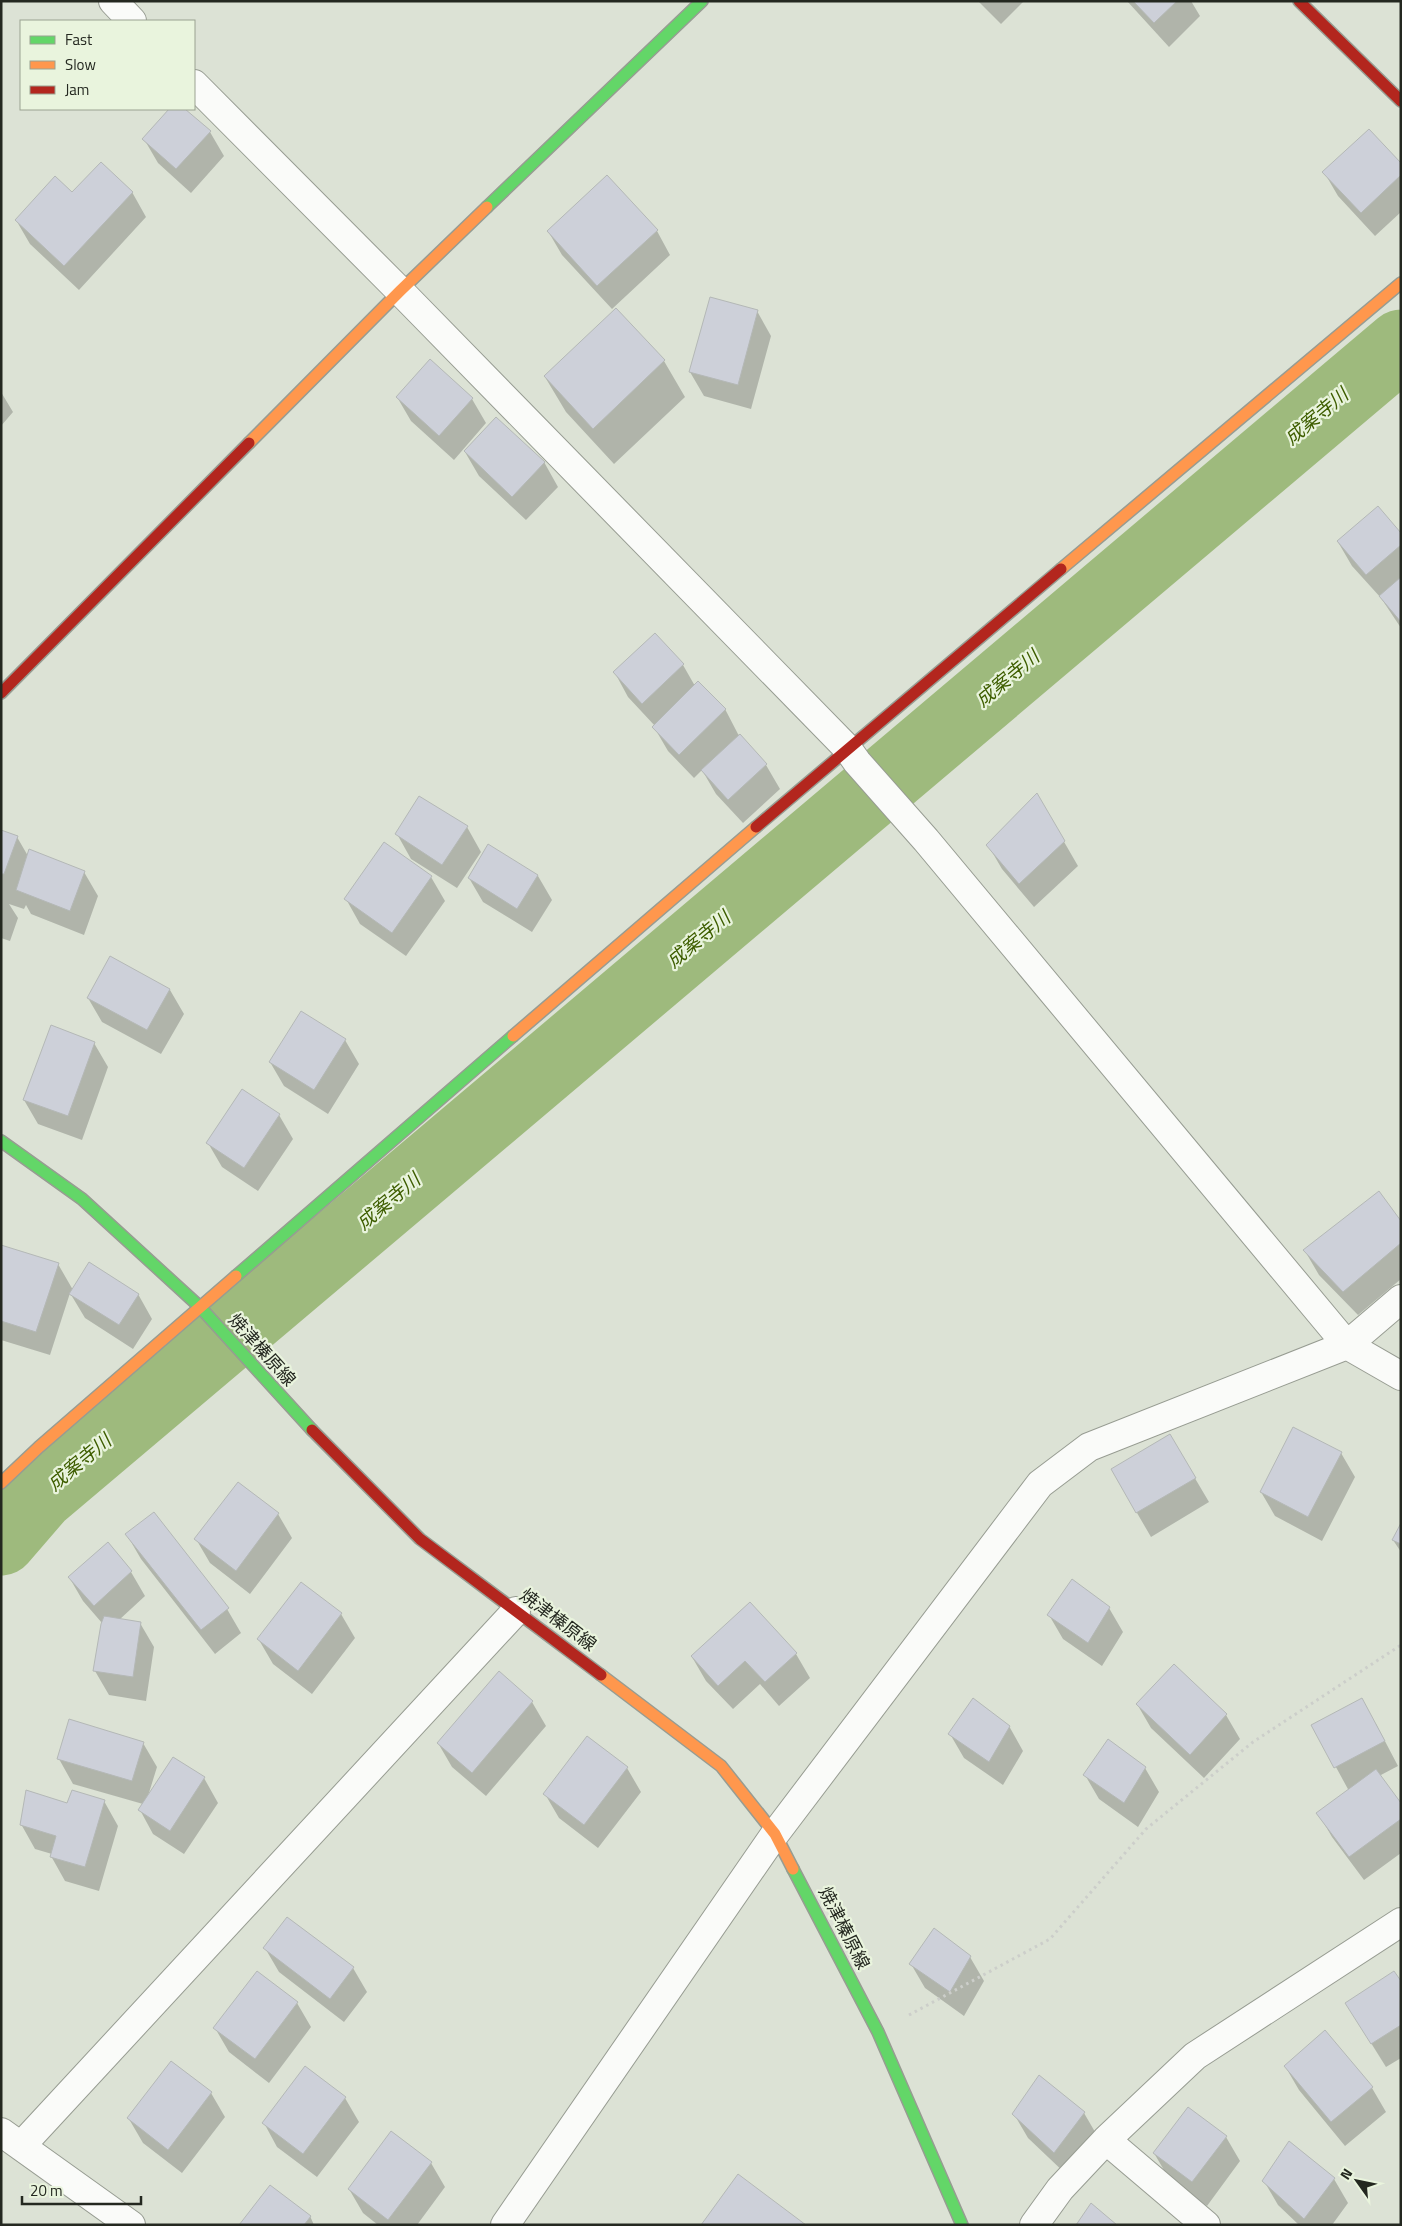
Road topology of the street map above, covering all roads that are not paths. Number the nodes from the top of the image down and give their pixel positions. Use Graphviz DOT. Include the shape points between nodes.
graph roads {
  1 [pos="113,1"];
  2 [pos="702,1"];
  3 [pos="1299,1"];
  4 [pos="131,20"];
  5 [pos="195,85"];
  6 [pos="1401,101"];
  7 [pos="1401,283"];
  8 [pos="400,291"];
  9 [pos="1,693"];
  10 [pos="852,755"];
  11 [pos="1,1141"];
  12 [pos="1401,1299"];
  13 [pos="204,1311"];
  14 [pos="1347,1345"];
  15 [pos="1401,1376"];
  16 [pos="1,1483"];
  17 [pos="516,1611"];
  18 [pos="775,1834"];
  19 [pos="1401,1922"];
  20 [pos="11,2139"];
  21 [pos="1106,2140"];
  22 [pos="130,2225"];
  23 [pos="505,2225"];
  24 [pos="962,2225"];
  25 [pos="1034,2225"];
  26 [pos="1206,2225"];
  1 -- 4 [label="street"];
  2 -- 8 [label="street"];
  3 -- 6 [label="street"];
  5 -- 8 [label="street"];
  7 -- 10 [label="street"];
  8 -- 9 [label="street"];
  8 -- 10 [label="street"];
  10 -- 13 [label="street"];
  10 -- 14 [label="street"];
  11 -- 13 [label="street, 焼津榛原線" via="82,1199"];
  12 -- 14 [label="street"];
  13 -- 16 [label="street"];
  13 -- 17 [label="street, 焼津榛原線" via="338,1458 420,1539"];
  14 -- 15 [label="street"];
  14 -- 18 [label="street" via="1089,1447 1040,1484"];
  17 -- 18 [label="street, 焼津榛原線" via="721,1766"];
  17 -- 20 [label="street"];
  18 -- 23 [label="street"];
  18 -- 24 [label="street, 焼津榛原線" via="878,2032"];
  19 -- 21 [label="street" via="1195,2056"];
  20 -- 22 [label="street"];
  21 -- 25 [label="street" via="1060,2189"];
  21 -- 26 [label="street"];
}
